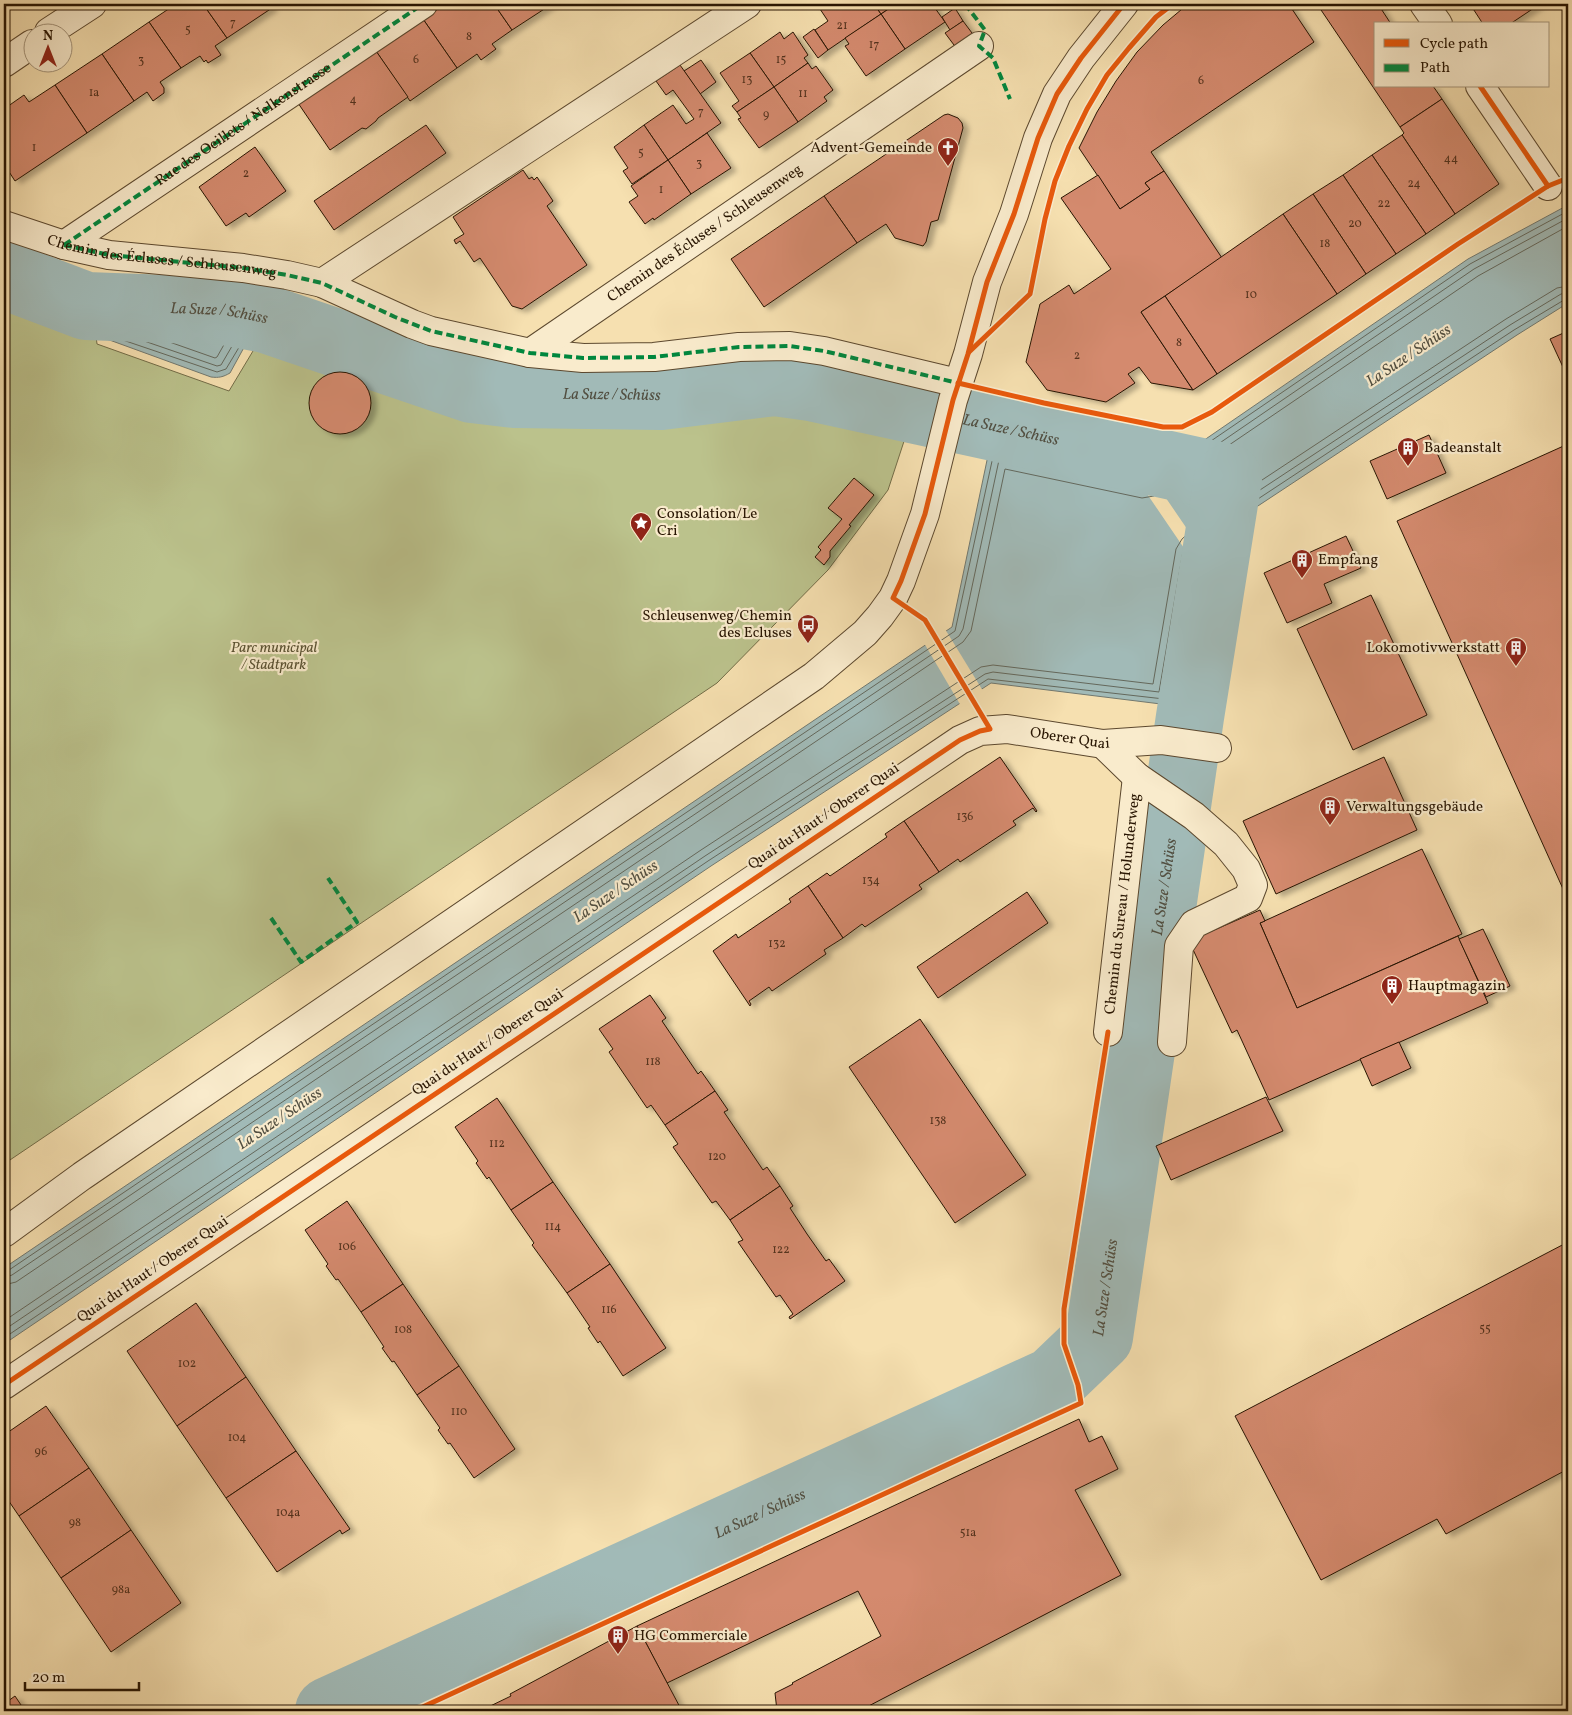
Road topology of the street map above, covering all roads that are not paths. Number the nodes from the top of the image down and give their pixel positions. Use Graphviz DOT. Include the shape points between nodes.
graph roads {
  1 [pos="92,4"];
  2 [pos="423,4"];
  3 [pos="748,4"];
  4 [pos="1124,4"];
  5 [pos="1424,4"];
  6 [pos="64,22"];
  7 [pos="1437,22"];
  8 [pos="979,46"];
  9 [pos="22,51"];
  10 [pos="4,63"];
  11 [pos="1481,88"];
  12 [pos="1548,186"];
  13 [pos="4,225"];
  14 [pos="64,245"];
  15 [pos="322,283"];
  16 [pos="530,354"];
  17 [pos="956,392"];
  18 [pos="990,729"];
  19 [pos="1103,744"];
  20 [pos="1210,747"];
  21 [pos="1144,781"];
  22 [pos="1108,1032"];
  23 [pos="1172,1042"];
  24 [pos="4,1233"];
  25 [pos="4,1385"];
  1 -- 6 [label="street"];
  2 -- 14 [label="street, Rue des Oeillets / Nelkenstrasse"];
  3 -- 15 [label="street"];
  4 -- 17 [label="street" via="1080,58 1057,94 987,282"];
  5 -- 7 [label="street"];
  8 -- 16 [label="street, Chemin des Écluses / Schleusenweg"];
  9 -- 10 [label="street"];
  11 -- 12 [label="street"];
  13 -- 14 [label="street, Chemin des Écluses / Schleusenweg"];
  14 -- 15 [label="street, Chemin des Écluses / Schleusenweg" via="109,255 243,268"];
  15 -- 16 [label="street, Chemin des Écluses / Schleusenweg" via="431,331"];
  16 -- 17 [label="street, Chemin des Écluses / Schleusenweg" via="583,358 654,357 739,346 790,346 824,351"];
  17 -- 24 [label="street" via="925,514 901,581 880,616 834,661 91,1170"];
  18 -- 19 [label="street, Oberer Quai"];
  18 -- 25 [label="street, Quai du Haut / Oberer Quai" via="960,740"];
  19 -- 20 [label="street" via="1162,740"];
  19 -- 21 [label="street, Oberer Quai"];
  21 -- 22 [label="street, Chemin du Sureau / Holunderweg"];
  21 -- 23 [label="street, Oberer Quai" via="1194,816 1226,844 1246,869 1253,885 1248,898 1194,924 1179,946"];
}
